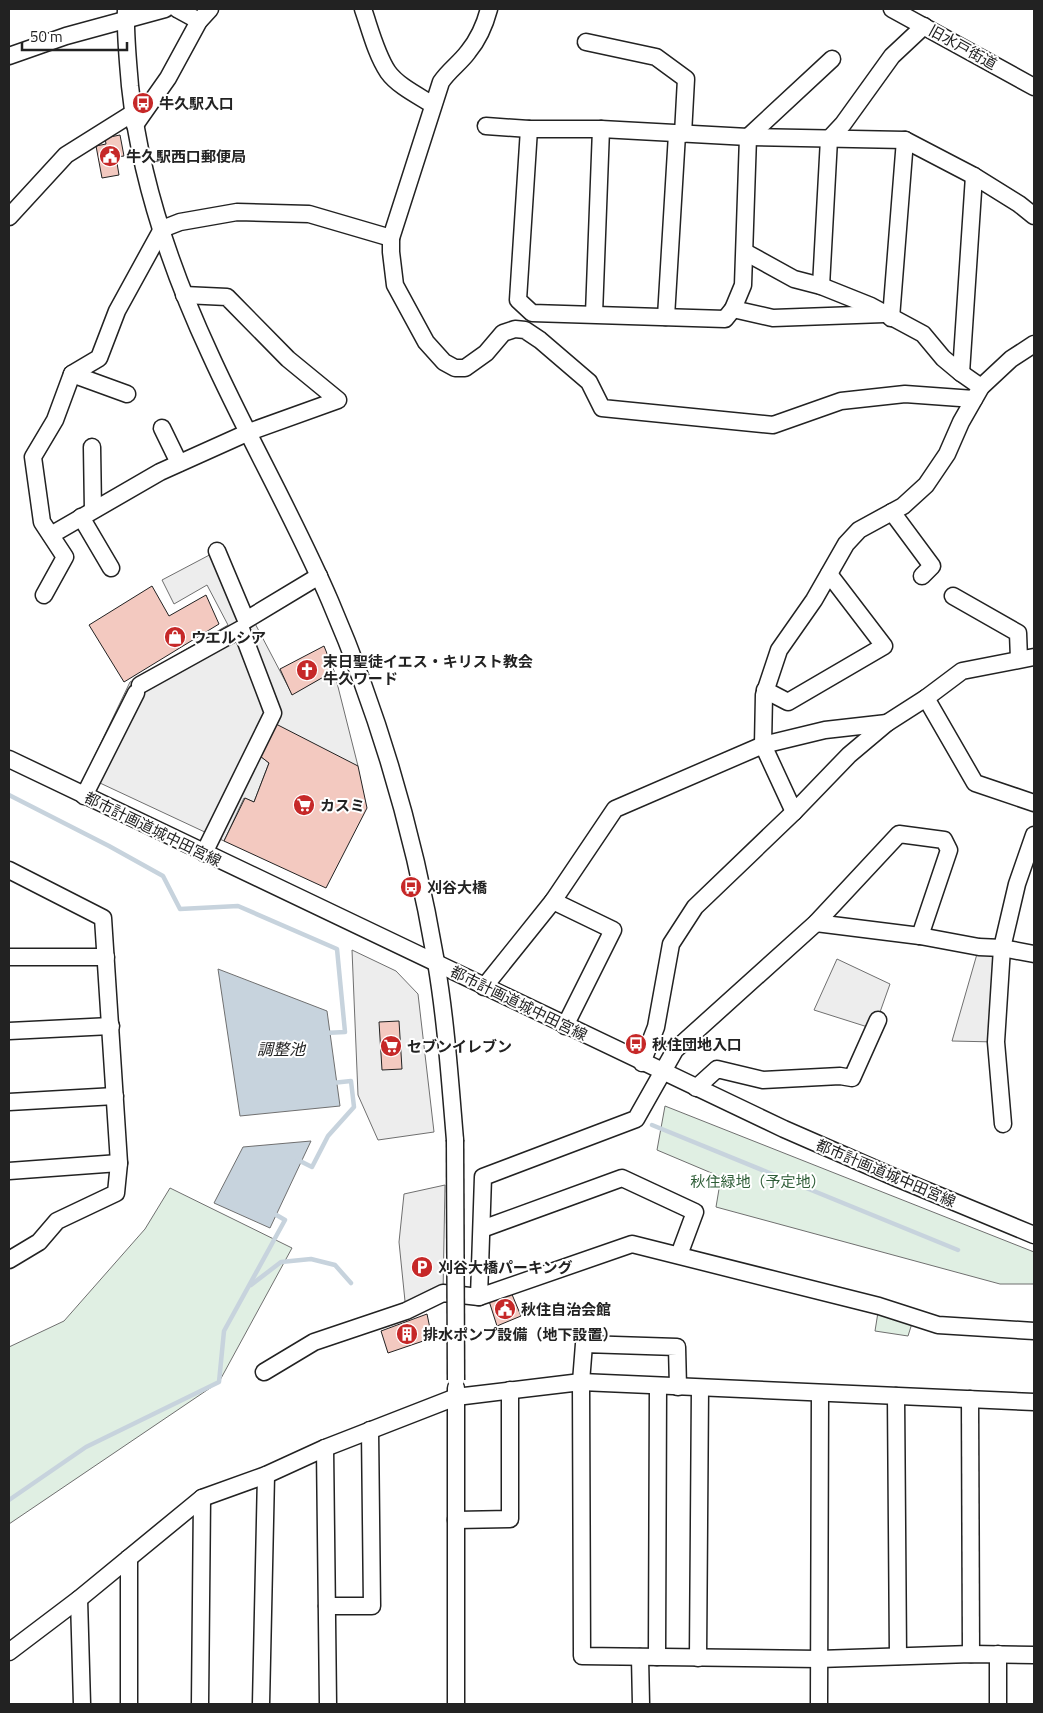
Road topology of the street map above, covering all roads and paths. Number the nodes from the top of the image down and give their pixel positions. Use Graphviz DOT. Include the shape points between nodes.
graph roads {
  1 [pos="165,9"];
  2 [pos="177,9"];
  3 [pos="210,9"];
  4 [pos="363,9"];
  5 [pos="489,9"];
  6 [pos="892,9"];
  7 [pos="125,14"];
  8 [pos="199,22"];
  9 [pos="924,26"];
  10 [pos="586,42"];
  11 [pos="9,56"];
  12 [pos="832,59"];
  13 [pos="1034,87"];
  14 [pos="433,105"];
  15 [pos="134,119"];
  16 [pos="486,126"];
  17 [pos="529,129"];
  18 [pos="601,129"];
  19 [pos="680,134"];
  20 [pos="748,137"];
  21 [pos="829,139"];
  22 [pos="905,140"];
  23 [pos="974,176"];
  24 [pos="1034,216"];
  25 [pos="9,217"];
  26 [pos="162,229"];
  27 [pos="392,238"];
  28 [pos="745,252"];
  29 [pos="821,286"];
  30 [pos="184,295"];
  31 [pos="733,309"];
  32 [pos="594,314"];
  33 [pos="888,316"];
  34 [pos="666,317"];
  35 [pos="1034,344"];
  36 [pos="960,373"];
  37 [pos="72,374"];
  38 [pos="977,393"];
  39 [pos="127,394"];
  40 [pos="162,428"];
  41 [pos="249,432"];
  42 [pos="92,447"];
  43 [pos="179,464"];
  44 [pos="892,512"];
  45 [pos="87,514"];
  46 [pos="51,535"];
  47 [pos="217,551"];
  48 [pos="111,568"];
  49 [pos="829,574"];
  50 [pos="318,576"];
  51 [pos="922,576"];
  52 [pos="44,595"];
  53 [pos="953,596"];
  54 [pos="1027,658"];
  55 [pos="765,690"];
  56 [pos="926,698"];
  57 [pos="886,723"];
  58 [pos="763,744"];
  59 [pos="9,759"];
  60 [pos="84,796"];
  61 [pos="1034,803"];
  62 [pos="794,812"];
  63 [pos="1034,835"];
  64 [pos="204,853"];
  65 [pos="9,870"];
  66 [pos="553,901"];
  67 [pos="816,923"];
  68 [pos="920,936"];
  69 [pos="1002,948"];
  70 [pos="1034,954"];
  71 [pos="9,957"];
  72 [pos="106,957"];
  73 [pos="436,964"];
  74 [pos="484,987"];
  75 [pos="878,1020"];
  76 [pos="111,1026"];
  77 [pos="565,1026"];
  78 [pos="9,1031"];
  79 [pos="642,1063"];
  80 [pos="663,1073"];
  81 [pos="696,1088"];
  82 [pos="115,1096"];
  83 [pos="9,1102"];
  84 [pos="1003,1124"];
  85 [pos="119,1163"];
  86 [pos="9,1171"];
  87 [pos="482,1229"];
  88 [pos="1034,1235"];
  89 [pos="679,1255"];
  90 [pos="9,1260"];
  91 [pos="479,1297"];
  92 [pos="1034,1331"];
  93 [pos="264,1372"];
  94 [pos="581,1382"];
  95 [pos="658,1386"];
  96 [pos="678,1387"];
  97 [pos="700,1388"];
  98 [pos="456,1389"];
  99 [pos="510,1390"];
  100 [pos="820,1394"];
  101 [pos="896,1396"];
  102 [pos="970,1399"];
  103 [pos="1034,1402"];
  104 [pos="370,1430"];
  105 [pos="325,1448"];
  106 [pos="266,1475"];
  107 [pos="202,1498"];
  108 [pos="456,1520"];
  109 [pos="129,1558"];
  110 [pos="79,1599"];
  111 [pos="327,1606"];
  112 [pos="9,1652"];
  113 [pos="971,1654"];
  114 [pos="998,1654"];
  115 [pos="1034,1655"];
  116 [pos="898,1656"];
  117 [pos="640,1657"];
  118 [pos="657,1657"];
  119 [pos="698,1658"];
  120 [pos="819,1659"];
  121 [pos="82,1704"];
  122 [pos="129,1704"];
  123 [pos="200,1704"];
  124 [pos="261,1704"];
  125 [pos="328,1704"];
  126 [pos="456,1704"];
  127 [pos="641,1704"];
  128 [pos="819,1704"];
  129 [pos="998,1704"];
  1 -- 7 [label="street"];
  2 -- 8 [label="street"];
  3 -- 8 [label="street"];
  4 -- 14 [label="street" via="389,72"];
  5 -- 14 [label="street" via="486,22 468,52 441,82"];
  6 -- 9 [label="street, 旧水戸街道"];
  7 -- 11 [label="street"];
  7 -- 15 [label="street"];
  8 -- 15 [label="street" via="168,78"];
  9 -- 13 [label="street, 旧水戸街道"];
  9 -- 21 [label="street" via="892,56"];
  10 -- 19 [label="street" via="656,56 686,79"];
  12 -- 20 [label="street"];
  14 -- 27 [label="street"];
  15 -- 25 [label="street" via="66,155"];
  15 -- 26 [label="street"];
  16 -- 17 [label="street"];
  17 -- 18 [label="street"];
  17 -- 32 [label="street" via="518,300 532,313"];
  18 -- 19 [label="street"];
  18 -- 32 [label="street"];
  19 -- 20 [label="street"];
  19 -- 34 [label="street"];
  20 -- 21 [label="street"];
  20 -- 28 [label="street"];
  21 -- 22 [label="street"];
  21 -- 29 [label="street"];
  22 -- 23 [label="street"];
  22 -- 33 [label="street"];
  23 -- 24 [label="street"];
  23 -- 36 [label="street"];
  26 -- 27 [label="street" via="180,222 237,212 310,214"];
  26 -- 30 [label="street"];
  26 -- 37 [label="street" via="117,311 99,358"];
  27 -- 38 [label="street" via="390,252 395,285 426,342 444,362 465,368 486,353 503,333 525,330 589,382 602,408 773,425 841,401 905,394"];
  28 -- 29 [label="street" via="794,279"];
  28 -- 31 [label="street" via="743,285"];
  29 -- 33 [label="street"];
  30 -- 41 [label="street" via="210,356"];
  30 -- 41 [label="street" via="227,297 288,359 338,400"];
  31 -- 33 [label="street" via="773,318"];
  31 -- 34 [label="street" via="725,319"];
  32 -- 34 [label="street"];
  33 -- 36 [label="street" via="923,334"];
  35 -- 38 [label="street" via="1011,359"];
  36 -- 38 [label="street"];
  37 -- 39 [label="street"];
  37 -- 46 [label="street" via="55,420 33,457 42,522"];
  38 -- 44 [label="street" via="926,485"];
  40 -- 43 [label="street"];
  41 -- 43 [label="street"];
  41 -- 50 [label="street"];
  42 -- 45 [label="street"];
  43 -- 45 [label="street"];
  44 -- 49 [label="street" via="859,530 846,544"];
  44 -- 51 [label="street" via="932,566"];
  45 -- 46 [label="street"];
  45 -- 48 [label="street"];
  46 -- 52 [label="street" via="65,557"];
  47 -- 50 [label="street" via="246,620"];
  49 -- 55 [label="street" via="779,650"];
  49 -- 55 [label="street" via="884,646 788,702"];
  50 -- 73 [label="street" via="352,656 390,762 420,873"];
  53 -- 54 [label="street" via="1018,633"];
  54 -- 56 [label="street" via="962,671"];
  55 -- 58 [label="street"];
  56 -- 57 [label="street"];
  56 -- 61 [label="street" via="976,783"];
  57 -- 58 [label="street" via="825,730"];
  57 -- 62 [label="street"];
  58 -- 62 [label="street"];
  58 -- 66 [label="street" via="615,809"];
  59 -- 60 [label="street, 都市計画道城中田宮線"];
  60 -- 64 [label="street, 都市計画道城中田宮線"];
  60 -- 64 [label="street" via="138,689 241,629 273,713"];
  62 -- 79 [label="street" via="695,907 670,944 656,1027"];
  63 -- 69 [label="street" via="1017,884"];
  64 -- 73 [label="street, 都市計画道城中田宮線"];
  65 -- 72 [label="street" via="103,918"];
  66 -- 74 [label="street"];
  66 -- 77 [label="street" via="613,930"];
  67 -- 68 [label="street"];
  67 -- 68 [label="street" via="899,834 944,840 950,850"];
  67 -- 80 [label="street" via="675,1050"];
  68 -- 69 [label="street"];
  69 -- 70 [label="street"];
  69 -- 84 [label="street" via="996,1042"];
  71 -- 72 [label="street"];
  72 -- 76 [label="street"];
  73 -- 74 [label="street, 都市計画道城中田宮線"];
  73 -- 98 [label="street, bridge" via="455,1140"];
  74 -- 77 [label="street, 都市計画道城中田宮線"];
  75 -- 81 [label="street" via="852,1078 763,1080 717,1069"];
  76 -- 78 [label="street"];
  76 -- 82 [label="street"];
  77 -- 79 [label="street, 都市計画道城中田宮線"];
  79 -- 80 [label="street, 都市計画道城中田宮線"];
  80 -- 81 [label="street, 都市計画道城中田宮線"];
  80 -- 87 [label="street" via="636,1119 483,1176"];
  81 -- 88 [label="street, 都市計画道城中田宮線" via="885,1174"];
  82 -- 83 [label="street"];
  82 -- 85 [label="street"];
  85 -- 86 [label="street"];
  85 -- 90 [label="street" via="116,1192 57,1221 39,1242"];
  87 -- 89 [label="street" via="622,1178 695,1212"];
  87 -- 91 [label="street"];
  89 -- 91 [label="street" via="632,1244"];
  89 -- 92 [label="street" via="879,1306 938,1325"];
  91 -- 93 [label="street" via="443,1293 406,1311 314,1342"];
  94 -- 95 [label="street"];
  94 -- 96 [label="street" via="584,1344 676,1347"];
  94 -- 99 [label="street"];
  94 -- 117 [label="street" via="582,1656"];
  95 -- 96 [label="street"];
  95 -- 118 [label="street"];
  96 -- 97 [label="street"];
  97 -- 100 [label="street"];
  97 -- 119 [label="street"];
  98 -- 99 [label="street"];
  98 -- 104 [label="street"];
  98 -- 108 [label="street"];
  99 -- 108 [label="street" via="510,1519"];
  100 -- 101 [label="street"];
  100 -- 120 [label="street"];
  101 -- 102 [label="street"];
  101 -- 116 [label="street"];
  102 -- 103 [label="street"];
  102 -- 113 [label="street"];
  104 -- 105 [label="street"];
  104 -- 111 [label="street" via="372,1606"];
  105 -- 106 [label="street"];
  105 -- 111 [label="street"];
  106 -- 107 [label="street"];
  106 -- 124 [label="street"];
  107 -- 109 [label="street"];
  107 -- 123 [label="street"];
  108 -- 126 [label="street"];
  109 -- 110 [label="street"];
  109 -- 122 [label="street"];
  110 -- 112 [label="street"];
  110 -- 121 [label="street"];
  111 -- 125 [label="street"];
  113 -- 114 [label="street"];
  113 -- 116 [label="street"];
  114 -- 115 [label="street"];
  114 -- 129 [label="street"];
  116 -- 120 [label="street"];
  117 -- 118 [label="street"];
  117 -- 127 [label="street"];
  118 -- 119 [label="street"];
  119 -- 120 [label="street"];
  120 -- 128 [label="street"];
}
